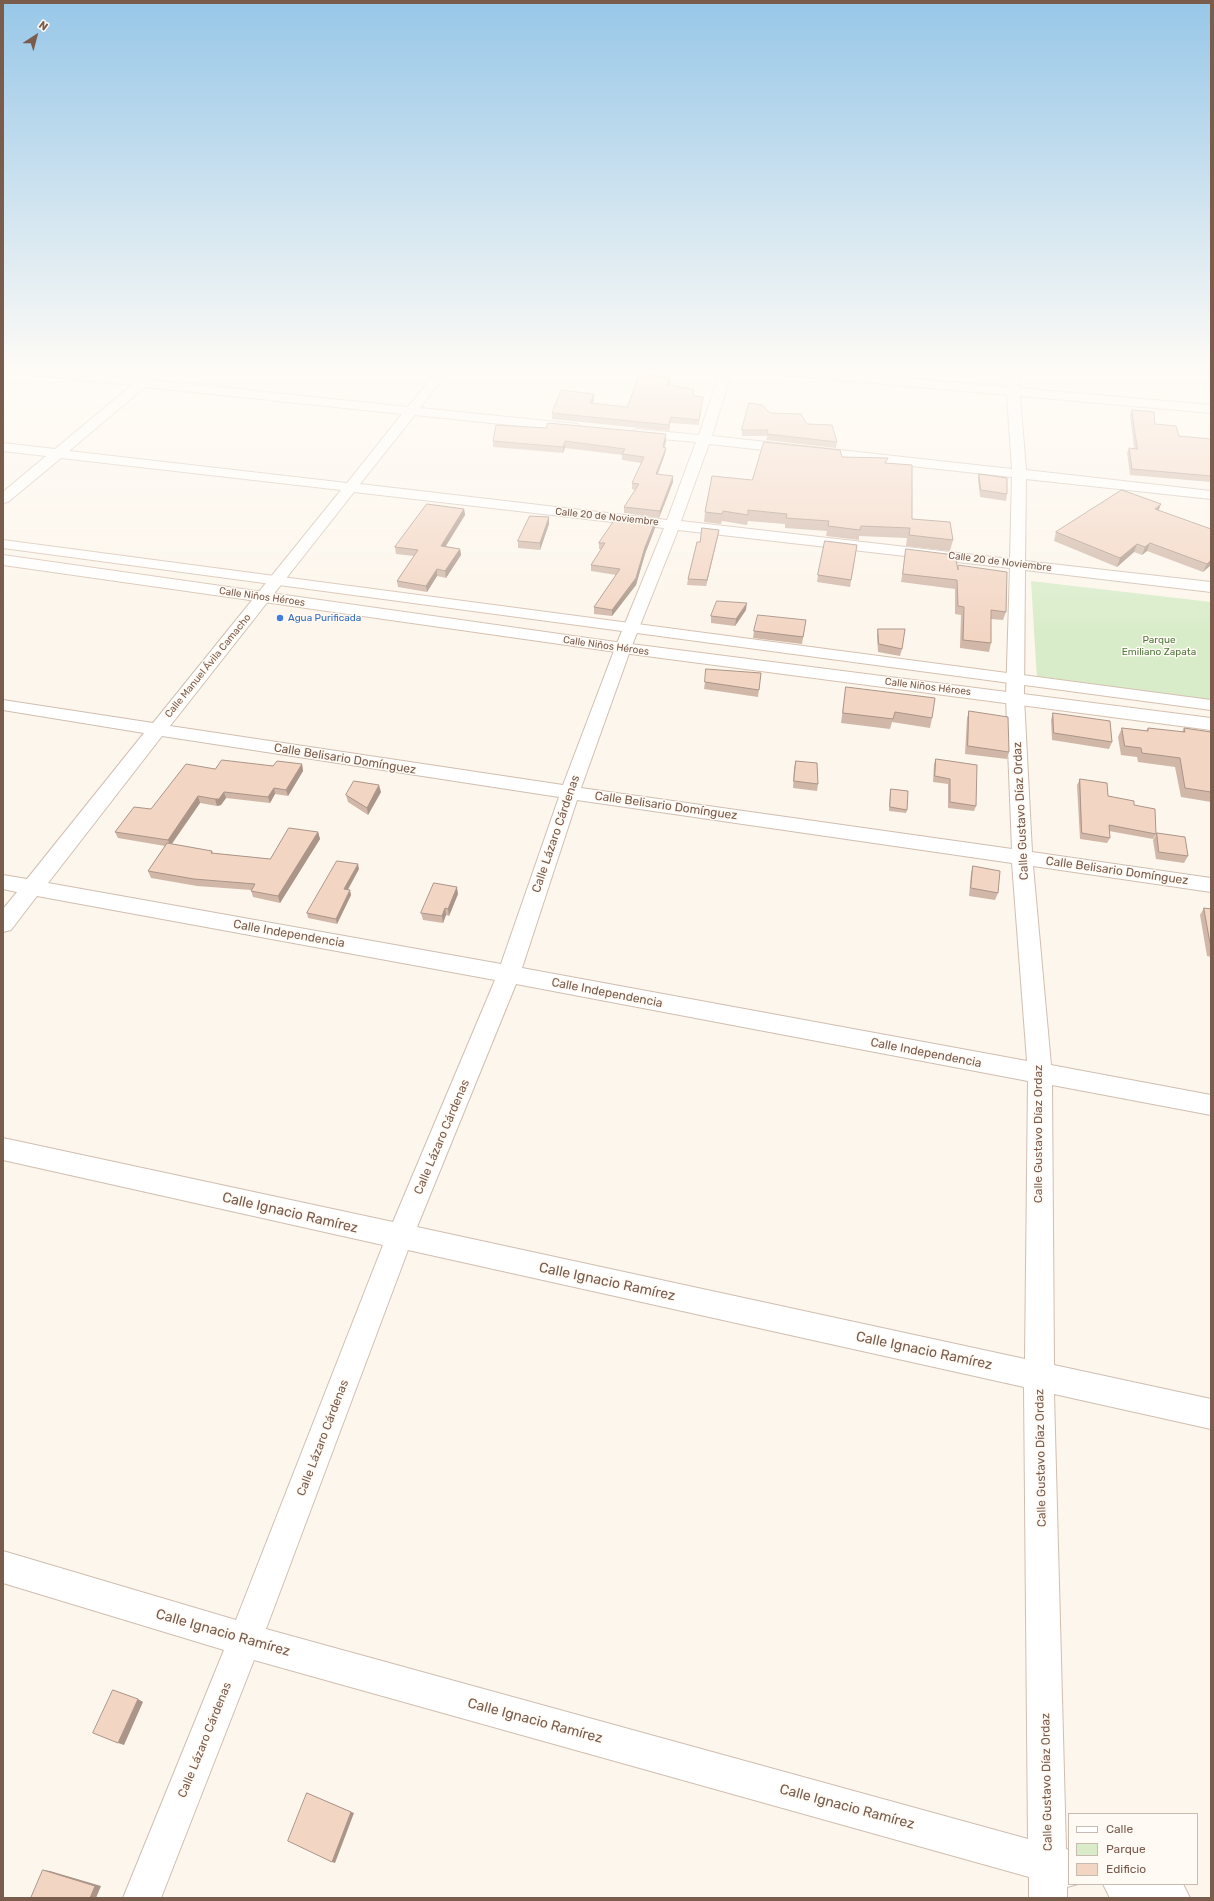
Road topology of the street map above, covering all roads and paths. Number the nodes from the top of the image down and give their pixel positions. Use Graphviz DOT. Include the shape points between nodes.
graph roads {
  1 [pos="51,460"];
  2 [pos="107,460"];
  3 [pos="373,460"];
  4 [pos="696,460"];
  5 [pos="885,460"];
  6 [pos="1018,460"];
  7 [pos="1019,475"];
  8 [pos="351,488"];
  9 [pos="1211,495"];
  10 [pos="3,499"];
  11 [pos="673,524"];
  12 [pos="3,544"];
  13 [pos="3,560"];
  14 [pos="1017,564"];
  15 [pos="276,581"];
  16 [pos="1211,587"];
  17 [pos="263,598"];
  18 [pos="627,638"];
  19 [pos="1015,688"];
  20 [pos="3,705"];
  21 [pos="1211,705"];
  22 [pos="1211,724"];
  23 [pos="157,730"];
  24 [pos="570,792"];
  25 [pos="1022,857"];
  26 [pos="3,882"];
  27 [pos="1211,885"];
  28 [pos="32,887"];
  29 [pos="3,924"];
  30 [pos="509,974"];
  31 [pos="1040,1074"];
  32 [pos="1211,1105"];
  33 [pos="3,1149"];
  34 [pos="400,1237"];
  35 [pos="1039,1376"];
  36 [pos="1211,1414"];
  37 [pos="3,1567"];
  38 [pos="245,1640"];
  39 [pos="1059,1866"];
  40 [pos="1126,1885"];
  41 [pos="142,1898"];
  42 [pos="1048,1898"];
  43 [pos="1171,1898"];
  1 -- 10 [label="street"];
  2 -- 8 [label="street, Calle 20 de Noviembre"];
  3 -- 8 [label="street, Calle Manuel Ávila Camacho"];
  4 -- 11 [label="street, Calle Lázaro Cárdenas"];
  5 -- 7 [label="street"];
  6 -- 7 [label="street, Calle Gustavo Díaz Ordaz"];
  7 -- 9 [label="street"];
  7 -- 14 [label="street, Calle Gustavo Díaz Ordaz"];
  8 -- 11 [label="street, Calle 20 de Noviembre"];
  8 -- 15 [label="street, Calle Manuel Ávila Camacho"];
  11 -- 14 [label="street, Calle 20 de Noviembre"];
  11 -- 18 [label="street, Calle Lázaro Cárdenas"];
  12 -- 15 [label="street, Calle Niños Héroes"];
  13 -- 17 [label="street, Calle Niños Héroes"];
  14 -- 16 [label="street, Calle 20 de Noviembre"];
  14 -- 19 [label="street, Calle Gustavo Díaz Ordaz"];
  15 -- 17 [label="street, Calle Manuel Ávila Camacho"];
  15 -- 18 [label="street, Calle Niños Héroes"];
  17 -- 18 [label="street, Calle Niños Héroes"];
  17 -- 23 [label="street, Calle Manuel Ávila Camacho"];
  18 -- 19 [label="street, Calle Niños Héroes"];
  18 -- 19 [label="street, Calle Niños Héroes"];
  18 -- 24 [label="street, Calle Lázaro Cárdenas"];
  19 -- 21 [label="street, Calle Niños Héroes"];
  19 -- 22 [label="street, Calle Niños Héroes"];
  19 -- 25 [label="street, Calle Gustavo Díaz Ordaz"];
  20 -- 23 [label="street, Calle Belisario Domínguez"];
  23 -- 24 [label="street, Calle Belisario Domínguez"];
  23 -- 28 [label="street, Calle Manuel Ávila Camacho"];
  24 -- 25 [label="street, Calle Belisario Domínguez"];
  24 -- 30 [label="street, Calle Lázaro Cárdenas"];
  25 -- 27 [label="street, Calle Belisario Domínguez"];
  25 -- 31 [label="street, Calle Gustavo Díaz Ordaz"];
  26 -- 28 [label="street, Calle Independencia"];
  28 -- 29 [label="street, Calle Manuel Ávila Camacho"];
  28 -- 30 [label="street, Calle Independencia"];
  30 -- 31 [label="street, Calle Independencia"];
  30 -- 34 [label="street, Calle Lázaro Cárdenas"];
  31 -- 32 [label="street, Calle Independencia"];
  31 -- 35 [label="street, Calle Gustavo Díaz Ordaz"];
  33 -- 34 [label="street, Calle Ignacio Ramírez"];
  34 -- 35 [label="street, Calle Ignacio Ramírez"];
  34 -- 38 [label="street, Calle Lázaro Cárdenas"];
  35 -- 36 [label="street, Calle Ignacio Ramírez"];
  35 -- 39 [label="street, Calle Gustavo Díaz Ordaz"];
  37 -- 38 [label="street, Calle Ignacio Ramírez"];
  38 -- 39 [label="street, Calle Ignacio Ramírez"];
  38 -- 41 [label="street, Calle Lázaro Cárdenas"];
  39 -- 42 [label="street, Calle Gustavo Díaz Ordaz"];
  40 -- 43 [label="street"];
}
